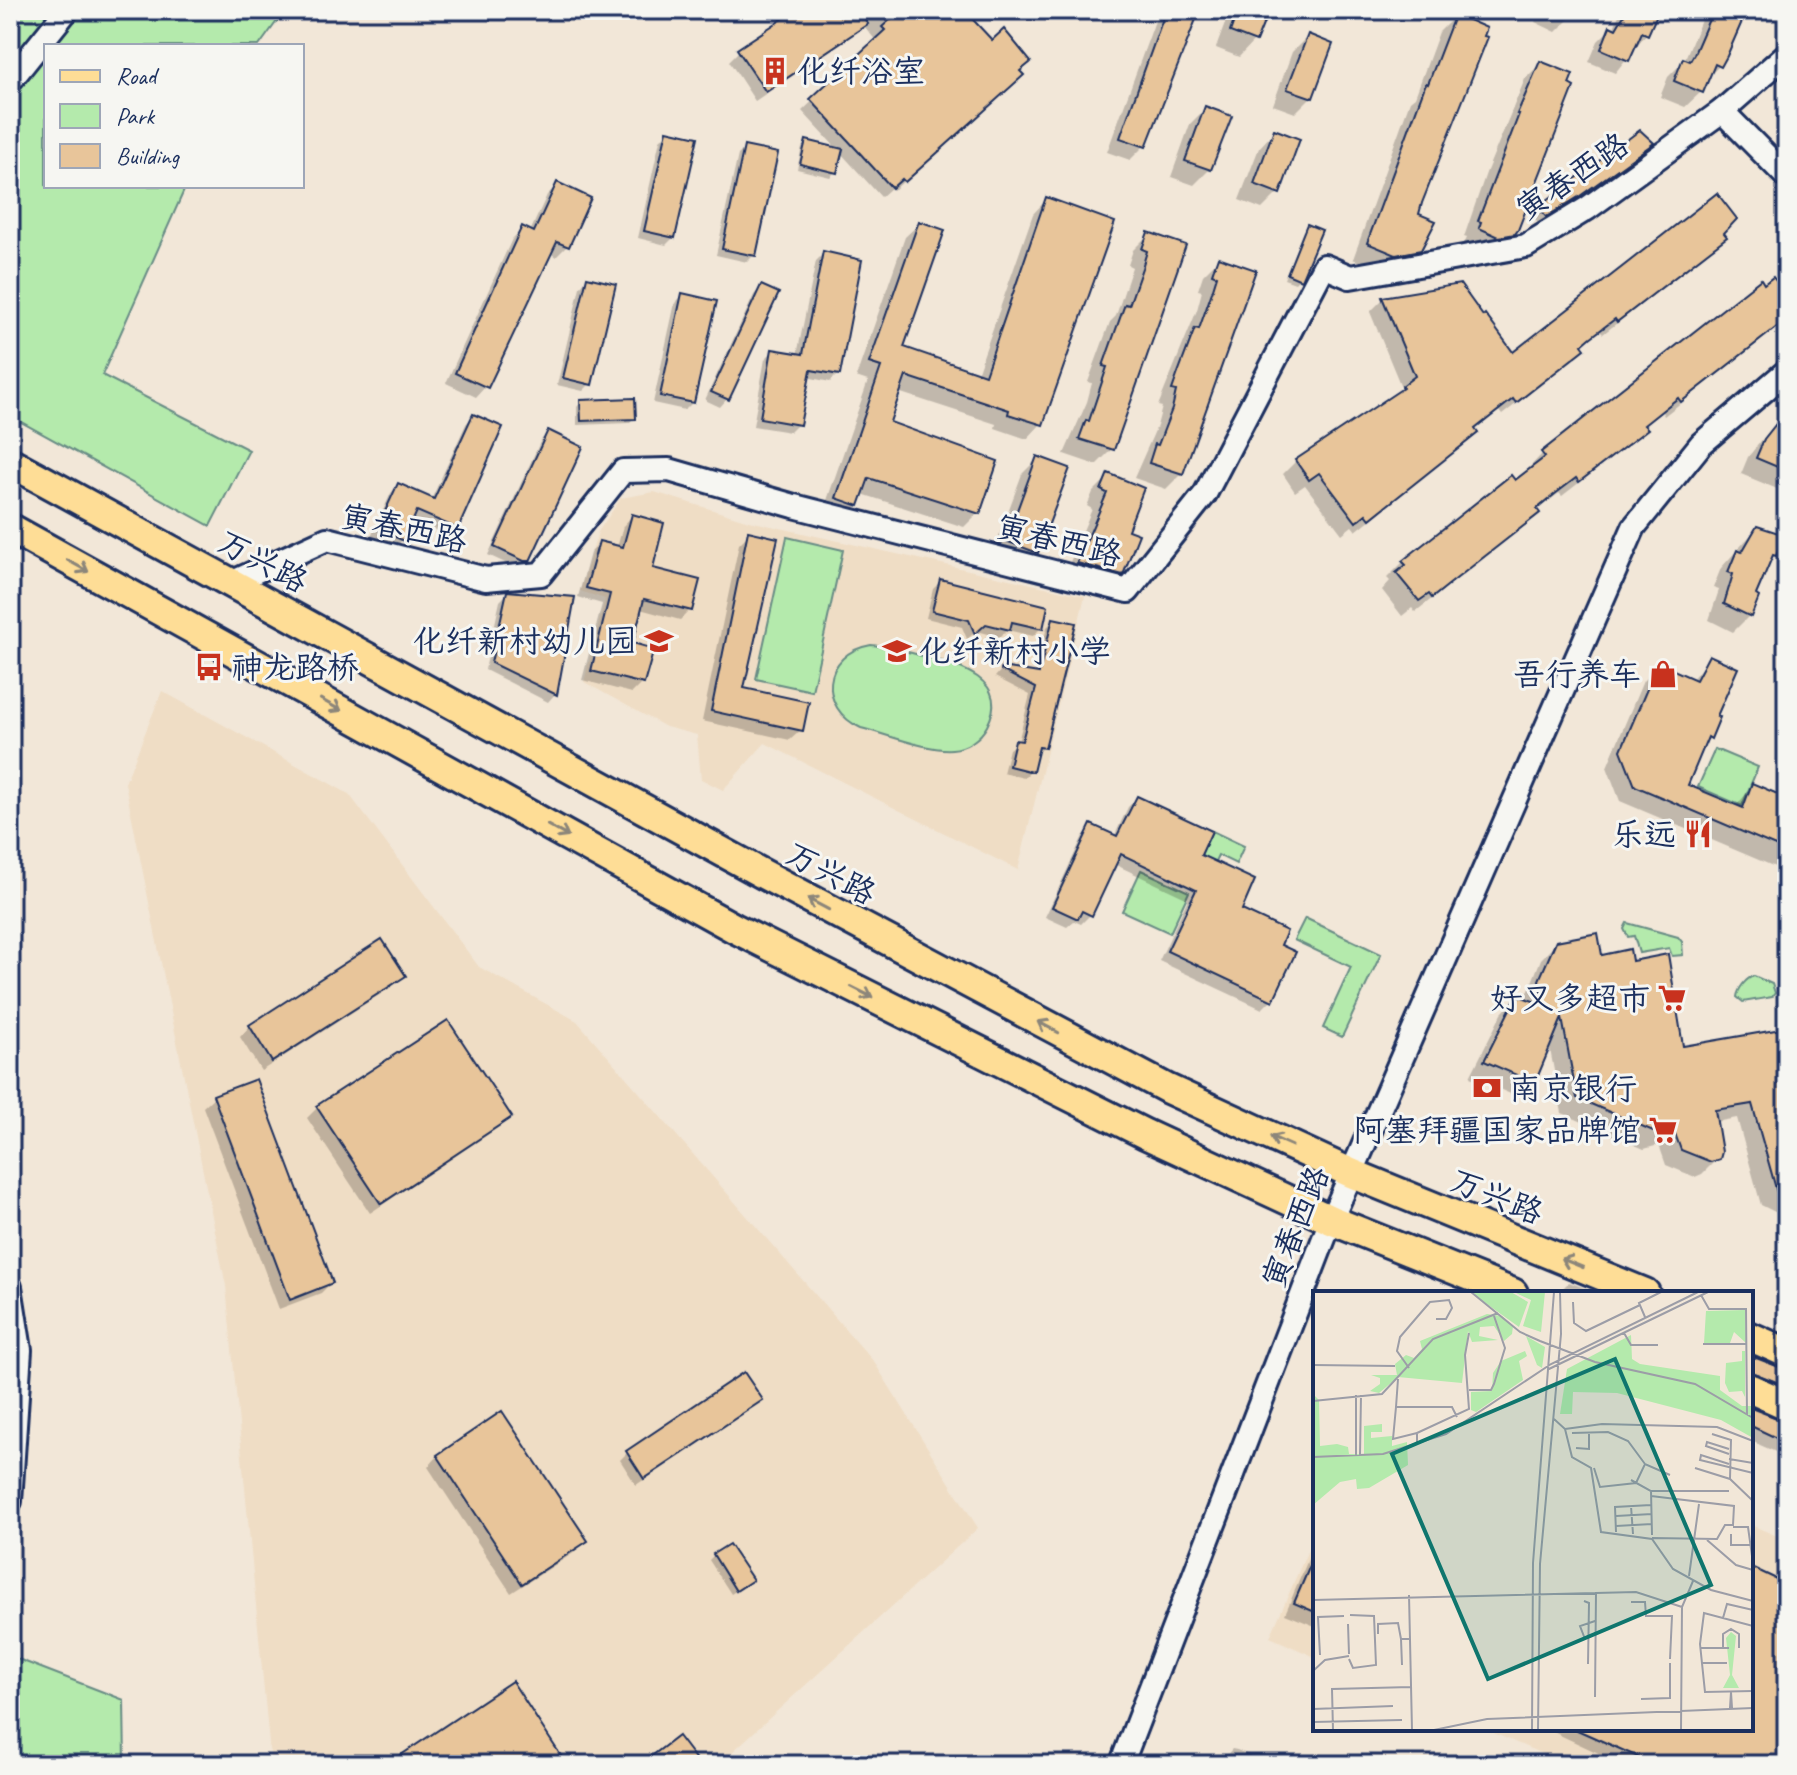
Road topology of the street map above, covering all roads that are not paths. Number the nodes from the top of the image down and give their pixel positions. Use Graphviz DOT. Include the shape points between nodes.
graph roads {
  1 [pos="67,10"];
  2 [pos="1787,54"];
  3 [pos="10,81"];
  4 [pos="1722,111"];
  5 [pos="1787,177"];
  6 [pos="1787,371"];
  7 [pos="10,462"];
  8 [pos="10,528"];
  9 [pos="233,582"];
  10 [pos="1351,1173"];
  11 [pos="1331,1220"];
  12 [pos="10,1287"];
  13 [pos="1508,1291"];
  14 [pos="1640,1291"];
  15 [pos="1753,1338"];
  16 [pos="1787,1353"];
  17 [pos="1753,1390"];
  18 [pos="1787,1405"];
  19 [pos="10,1501"];
  20 [pos="1121,1765"];
  1 -- 3 [label="street"];
  2 -- 4 [label="street, 寅春西路"];
  4 -- 5 [label="street"];
  4 -- 9 [label="street, 寅春西路" via="1526,246 1350,277 1324,266 1205,494 1128,591 669,470 623,471 541,574 486,579 327,539"];
  6 -- 10 [label="street, 寅春西路" via="1701,444 1634,527"];
  7 -- 9 [label="main road, 万兴路"];
  8 -- 11 [label="main road, one-way" via="734,928 1145,1134"];
  10 -- 9 [label="main road, 万兴路, one-way" via="1168,1089 933,966"];
  10 -- 11 [label="street, 寅春西路"];
  14 -- 10 [label="main road, 万兴路, one-way"];
  11 -- 13 [label="main road"];
  11 -- 20 [label="street, 寅春西路"];
  12 -- 19 [label="street" via="20,1350"];
  15 -- 16 [label="main road"];
  17 -- 18 [label="main road"];
}
